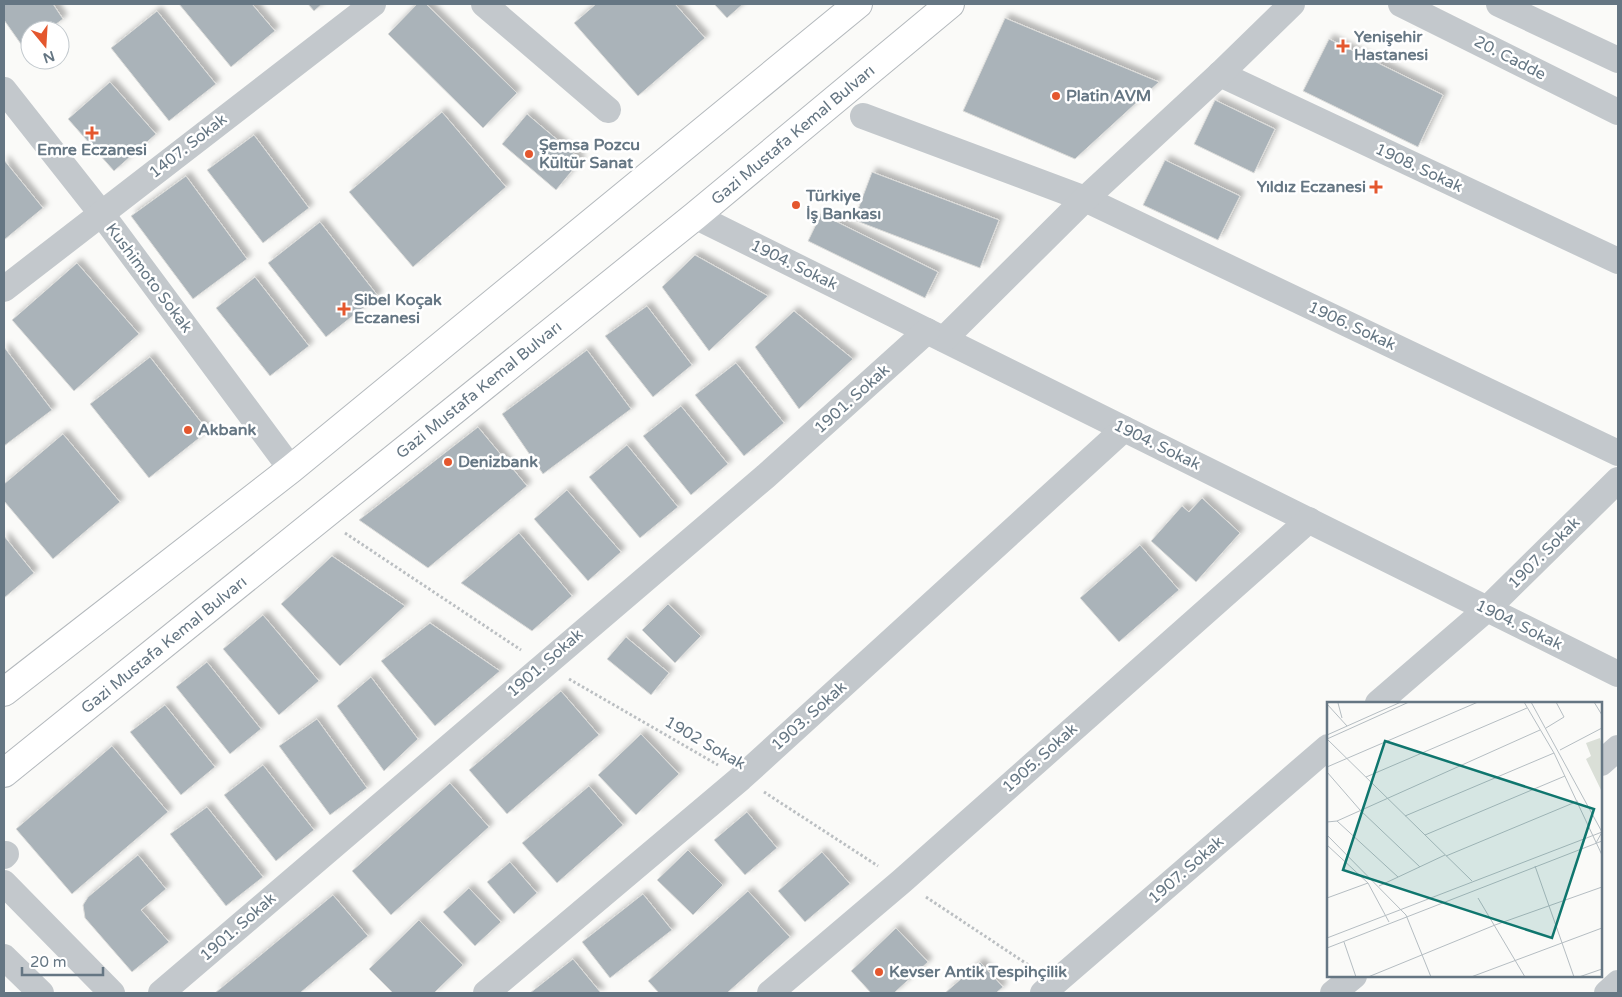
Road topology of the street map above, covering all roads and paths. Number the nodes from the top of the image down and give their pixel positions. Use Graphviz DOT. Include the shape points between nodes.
graph roads {
  1 [pos="373,4"];
  2 [pos="484,4"];
  3 [pos="858,4"];
  4 [pos="950,4"];
  5 [pos="1292,4"];
  6 [pos="1401,4"];
  7 [pos="1499,4"];
  8 [pos="1618,43"];
  9 [pos="1586,45"];
  10 [pos="1618,60"];
  11 [pos="1220,74"];
  12 [pos="4,90"];
  13 [pos="608,110"];
  14 [pos="1618,112"];
  15 [pos="863,116"];
  16 [pos="1085,199"];
  17 [pos="101,213"];
  18 [pos="695,216"];
  19 [pos="1618,261"];
  20 [pos="4,289"];
  21 [pos="936,335"];
  22 [pos="1124,429"];
  23 [pos="1618,453"];
  24 [pos="291,469"];
  25 [pos="1618,480"];
  26 [pos="322,518"];
  27 [pos="1309,520"];
  28 [pos="1487,609"];
  29 [pos="543,665"];
  30 [pos="1618,674"];
  31 [pos="4,692"];
  32 [pos="1379,702"];
  33 [pos="1327,748"];
  34 [pos="1618,748"];
  35 [pos="1602,762"];
  36 [pos="4,773"];
  37 [pos="741,778"];
  38 [pos="902,881"];
  39 [pos="4,883"];
  40 [pos="4,957"];
  41 [pos="1353,977"];
  42 [pos="1618,983"];
  43 [pos="1049,988"];
  44 [pos="41,993"];
  45 [pos="112,993"];
  46 [pos="161,993"];
  47 [pos="486,993"];
  48 [pos="770,993"];
  49 [pos="1333,993"];
  50 [pos="1607,993"];
  1 -- 17 [label="street, 1407. Sokak"];
  2 -- 13 [label="street"];
  3 -- 24 [label="highway"];
  4 -- 18 [label="highway, Gazi Mustafa Kemal Bulvarı"];
  5 -- 11 [label="street, 1901. Sokak"];
  6 -- 14 [label="street, 20. Cadde"];
  7 -- 9 [label="street"];
  8 -- 9 [label="street"];
  9 -- 10 [label="street"];
  11 -- 16 [label="street, 1901. Sokak"];
  11 -- 19 [label="street, 1908. Sokak"];
  12 -- 17 [label="street, Kushimoto Sokak"];
  15 -- 16 [label="street, 1906. Sokak"];
  16 -- 21 [label="street, 1901. Sokak"];
  16 -- 23 [label="street, 1906. Sokak"];
  17 -- 20 [label="street, 1407. Sokak"];
  17 -- 24 [label="street, Kushimoto Sokak"];
  18 -- 21 [label="street, 1904. Sokak"];
  18 -- 26 [label="highway, Gazi Mustafa Kemal Bulvarı"];
  21 -- 22 [label="street, 1904. Sokak"];
  21 -- 29 [label="street, 1901. Sokak"];
  22 -- 27 [label="street, 1904. Sokak"];
  22 -- 37 [label="street, 1903. Sokak"];
  24 -- 31 [label="highway"];
  25 -- 28 [label="street, 1907. Sokak"];
  26 -- 29 [label="path, 1902 Sokak"];
  26 -- 36 [label="highway, Gazi Mustafa Kemal Bulvarı"];
  27 -- 28 [label="street, 1904. Sokak"];
  27 -- 38 [label="street, 1905. Sokak"];
  28 -- 30 [label="street, 1904. Sokak"];
  28 -- 32 [label="street, 1907. Sokak"];
  29 -- 37 [label="path, 1902 Sokak"];
  29 -- 46 [label="street, 1901. Sokak"];
  33 -- 43 [label="street, 1907. Sokak"];
  34 -- 35 [label="street"];
  37 -- 38 [label="path, 1902 Sokak"];
  37 -- 47 [label="street, 1903. Sokak"];
  38 -- 43 [label="path, 1902 Sokak"];
  38 -- 48 [label="street, 1905. Sokak"];
  39 -- 45 [label="street"];
  40 -- 44 [label="street"];
  41 -- 49 [label="street"];
  42 -- 50 [label="street"];
}
